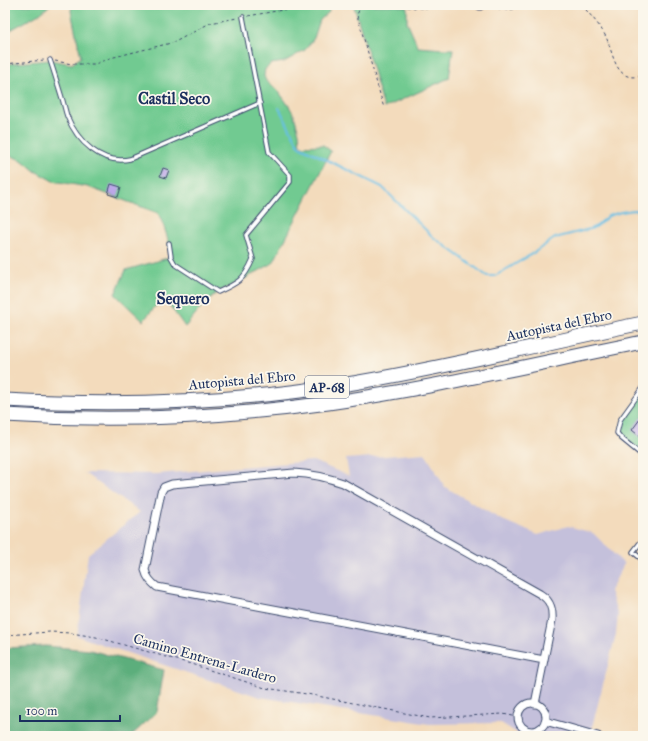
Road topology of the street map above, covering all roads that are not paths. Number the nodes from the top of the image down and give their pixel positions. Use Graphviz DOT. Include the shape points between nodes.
graph roads {
  1 [pos="243,17"];
  2 [pos="50,60"];
  3 [pos="260,103"];
  4 [pos="169,243"];
  5 [pos="643,323"];
  6 [pos="643,342"];
  7 [pos="643,388"];
  8 [pos="5,400"];
  9 [pos="5,415"];
  10 [pos="643,456"];
  11 [pos="643,539"];
  12 [pos="643,560"];
  13 [pos="544,660"];
  14 [pos="535,704"];
  15 [pos="545,721"];
  16 [pos="598,736"];
  1 -- 3 [label="lane"];
  2 -- 3 [label="lane" via="67,116 76,132 96,154 115,160 130,159"];
  3 -- 4 [label="lane" via="269,152 290,175 290,182 246,234 253,259 248,271 237,283 218,292 174,264"];
  5 -- 8 [label="highway, Autopista del Ebro / AP-68" via="341,386 225,399 126,404"];
  6 -- 9 [label="highway, AP-68" via="379,395 275,409 188,417 124,419"];
  7 -- 10 [label="lane" via="620,420 617,433"];
  11 -- 12 [label="lane" via="633,552"];
  13 -- 13 [label="street" via="553,611 545,597 343,484 327,477 294,473 172,484 160,492 145,570 150,582 157,587"];
  13 -- 14 [label="street"];
  14 -- 15 [label="street" via="545,712"];
  14 -- 15 [label="street" via="525,705 519,712 521,726 529,731 539,729"];
  15 -- 16 [label="street"];
}
